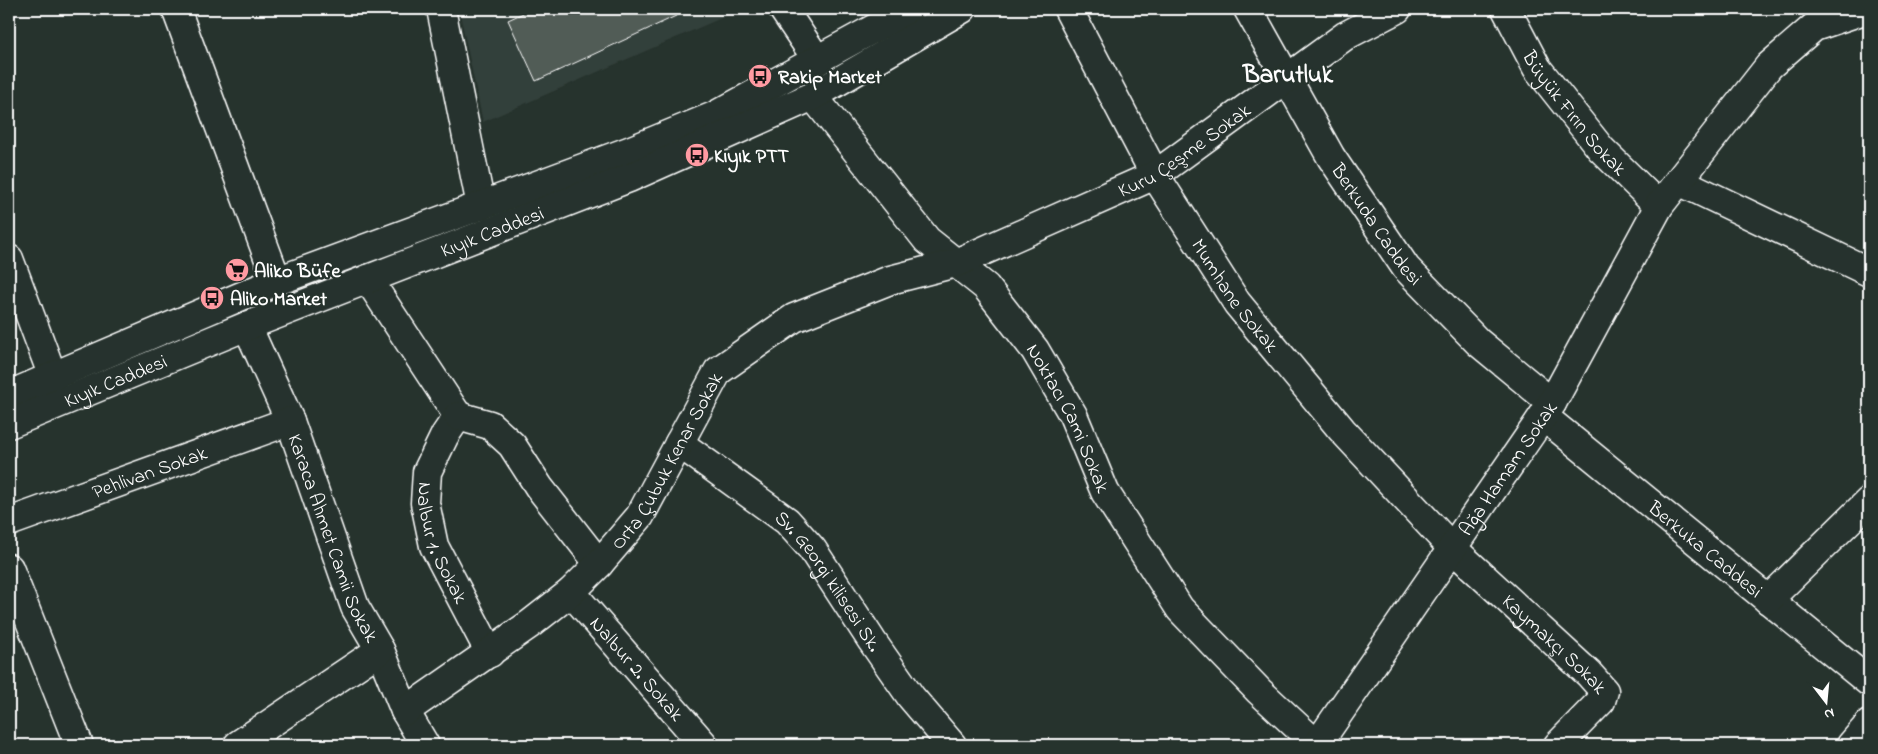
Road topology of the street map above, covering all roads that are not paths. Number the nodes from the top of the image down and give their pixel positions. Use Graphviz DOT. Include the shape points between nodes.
graph roads {
  1 [pos="176,9"];
  2 [pos="440,9"];
  3 [pos="783,9"];
  4 [pos="910,9"];
  5 [pos="962,9"];
  6 [pos="1068,9"];
  7 [pos="1248,9"];
  8 [pos="1397,9"];
  9 [pos="1506,9"];
  10 [pos="1867,9"];
  11 [pos="818,61"];
  12 [pos="1287,78"];
  13 [pos="824,90"];
  14 [pos="1154,176"];
  15 [pos="1679,181"];
  16 [pos="481,206"];
  17 [pos="1659,206"];
  18 [pos="9,259"];
  19 [pos="956,264"];
  20 [pos="1869,272"];
  21 [pos="368,279"];
  22 [pos="277,280"];
  23 [pos="291,309"];
  24 [pos="247,326"];
  25 [pos="53,377"];
  26 [pos="9,395"];
  27 [pos="1548,409"];
  28 [pos="458,416"];
  29 [pos="290,421"];
  30 [pos="9,424"];
  31 [pos="679,443"];
  32 [pos="1869,501"];
  33 [pos="9,522"];
  34 [pos="1452,548"];
  35 [pos="599,564"];
  36 [pos="9,568"];
  37 [pos="571,592"];
  38 [pos="1768,600"];
  39 [pos="380,650"];
  40 [pos="490,654"];
  41 [pos="1869,682"];
  42 [pos="405,712"];
  43 [pos="1869,724"];
  44 [pos="243,744"];
  45 [pos="79,745"];
  46 [pos="425,745"];
  47 [pos="704,745"];
  48 [pos="952,745"];
  49 [pos="1317,745"];
  50 [pos="1558,745"];
  51 [pos="1851,745"];
  1 -- 22 [label="street"];
  2 -- 16 [label="street"];
  3 -- 11 [label="street, Noktacı Cami Sokak"];
  4 -- 11 [label="street, Kıyık Caddesi"];
  5 -- 13 [label="street, Kıyık Caddesi"];
  6 -- 14 [label="street, Mumhane Sokak"];
  7 -- 12 [label="street, Berkuda Caddesi"];
  8 -- 12 [label="street, Kuru Çeşme Sokak" via="1345,36"];
  9 -- 17 [label="street, Büyük Fırın Sokak" via="1537,68 1601,149"];
  10 -- 15 [label="street, Ağa Hamam Sokak" via="1814,27 1769,66"];
  11 -- 13 [label="street, Noktacı Cami Sokak"];
  11 -- 16 [label="street, Kıyık Caddesi" via="714,116"];
  12 -- 14 [label="street, Kuru Çeşme Sokak"];
  12 -- 27 [label="street, Berkuda Caddesi" via="1331,157 1406,268"];
  13 -- 19 [label="street, Noktacı Cami Sokak" via="927,240"];
  13 -- 21 [label="street, Kıyık Caddesi" via="629,178"];
  14 -- 19 [label="street, Kuru Çeşme Sokak"];
  14 -- 34 [label="street, Mumhane Sokak" via="1237,303 1342,430"];
  15 -- 17 [label="street, Ağa Hamam Sokak"];
  15 -- 20 [label="street"];
  16 -- 22 [label="street, Kıyık Caddesi"];
  17 -- 27 [label="street, Ağa Hamam Sokak"];
  18 -- 25 [label="street"];
  19 -- 31 [label="street, Orta Çubuk Kenar Sokak" via="890,280 794,318 718,371"];
  19 -- 49 [label="street, Noktacı Cami Sokak" via="986,287 1035,350 1073,416 1105,492 1180,609 1259,691"];
  21 -- 23 [label="street, Kıyık Caddesi"];
  21 -- 28 [label="street"];
  22 -- 23 [label="street"];
  22 -- 25 [label="street, Kıyık Caddesi"];
  23 -- 24 [label="street, Kıyık Caddesi"];
  24 -- 29 [label="street, Karaca Ahmet Camii Sokak"];
  24 -- 30 [label="street, Kıyık Caddesi"];
  25 -- 26 [label="street, Kıyık Caddesi"];
  27 -- 34 [label="street, Ağa Hamam Sokak"];
  27 -- 38 [label="street, Berkuka Caddesi"];
  28 -- 35 [label="street" via="490,425 512,445 539,487"];
  28 -- 40 [label="street, Nalbur 1. Sokak" via="428,472 425,503 434,546"];
  29 -- 33 [label="street, Pehlivan Sokak"];
  29 -- 39 [label="street, Karaca Ahmet Camii Sokak" via="355,607"];
  31 -- 35 [label="street, Orta Çubuk Kenar Sokak" via="640,516"];
  31 -- 48 [label="street, Sv. Georgi kilisesi Sk." via="787,521 812,549 911,697"];
  32 -- 38 [label="street"];
  34 -- 49 [label="street, Ağa Hamam Sokak"];
  34 -- 50 [label="street, Kaymakçı Sokak" via="1604,691 1601,701"];
  35 -- 37 [label="street, Orta Çubuk Kenar Sokak"];
  36 -- 45 [label="street"];
  37 -- 40 [label="street, Orta Çubuk Kenar Sokak"];
  37 -- 47 [label="street, Nalbur 2. Sokak"];
  38 -- 41 [label="street, Berkuka Caddesi"];
  39 -- 42 [label="street, Karaca Ahmet Camii Sokak"];
  39 -- 44 [label="street"];
  40 -- 42 [label="street, Orta Çubuk Kenar Sokak"];
  42 -- 46 [label="street, Karaca Ahmet Camii Sokak"];
  43 -- 51 [label="street"];
}
